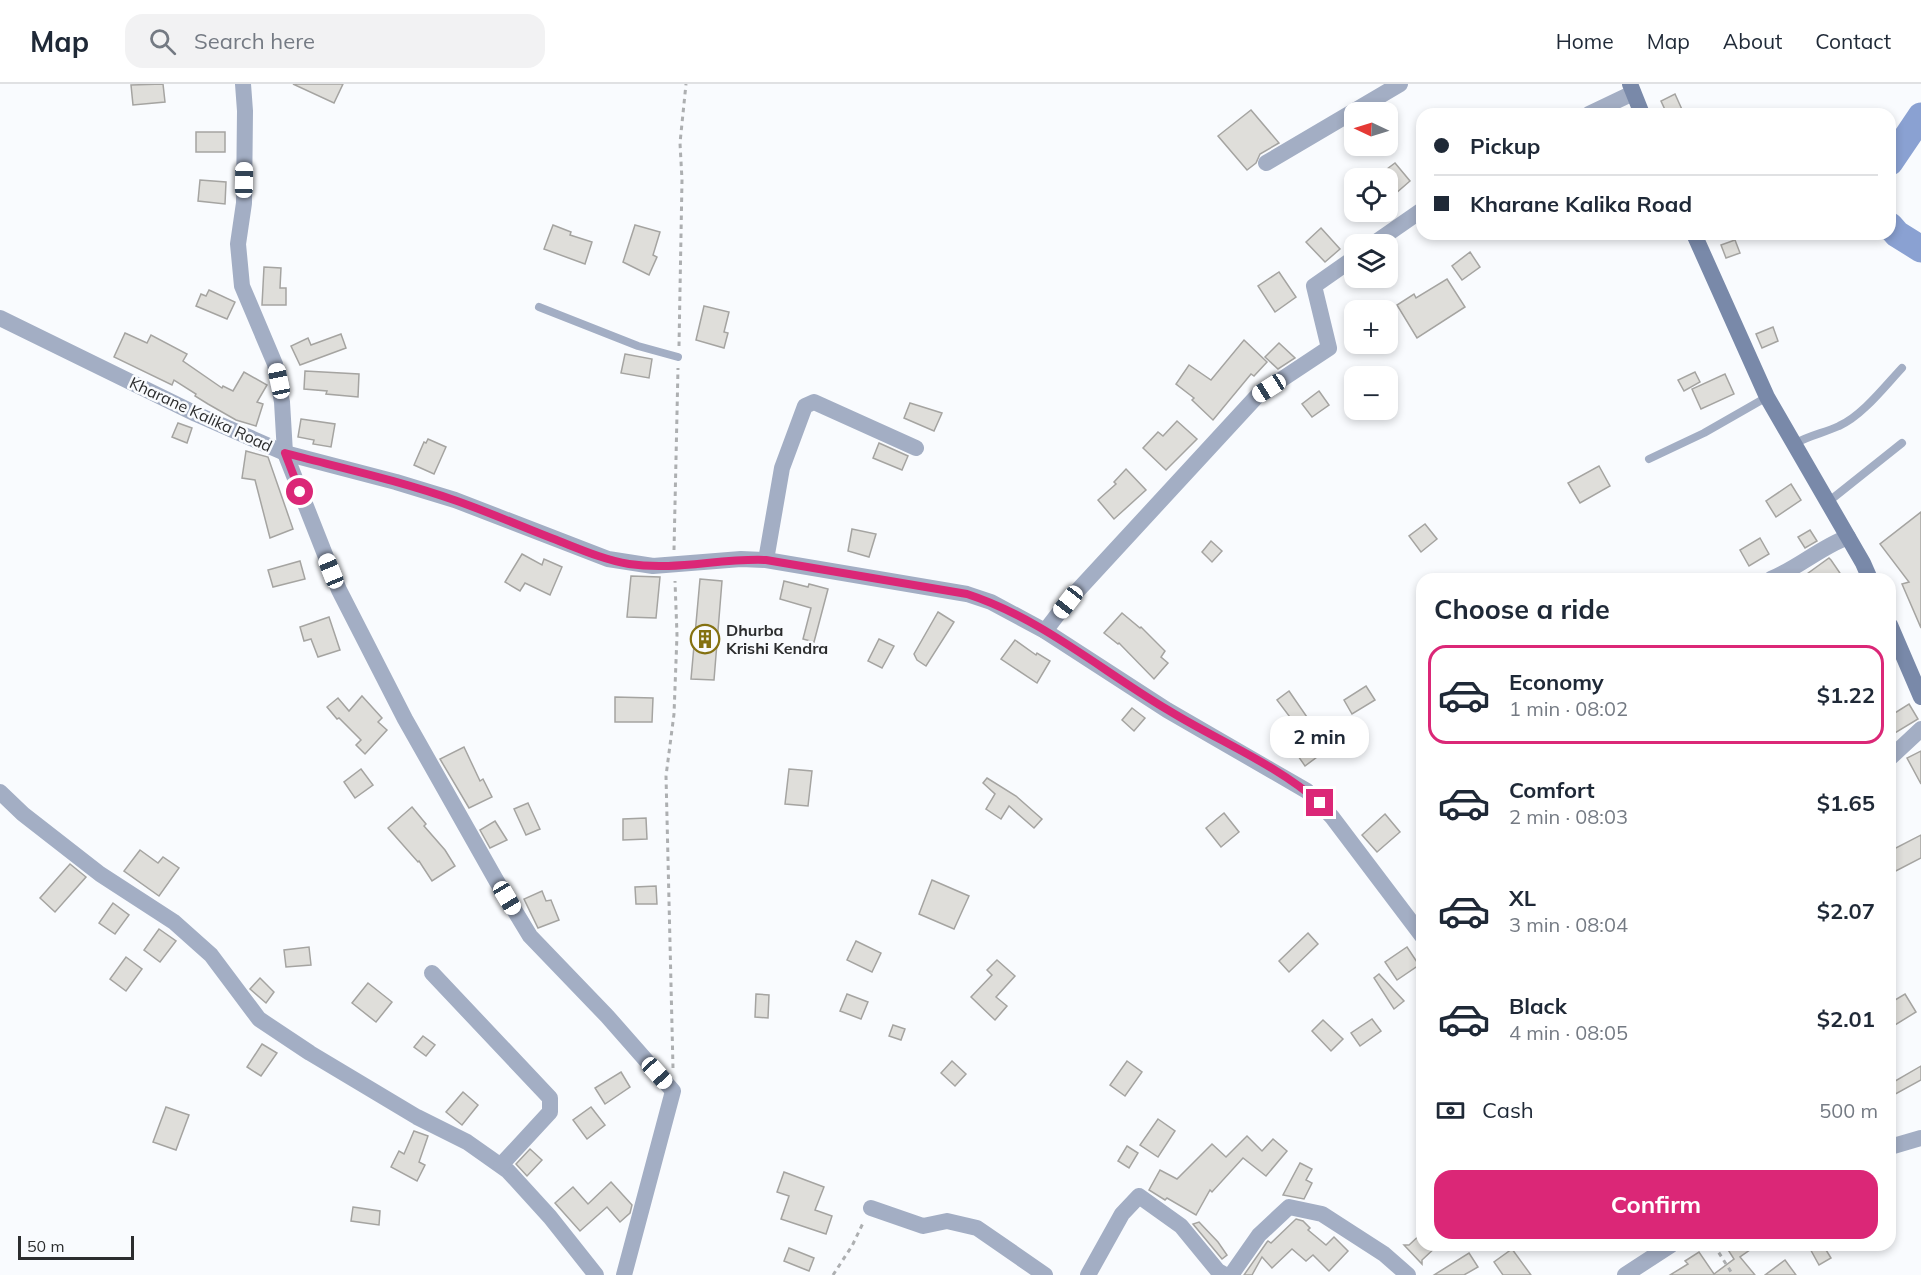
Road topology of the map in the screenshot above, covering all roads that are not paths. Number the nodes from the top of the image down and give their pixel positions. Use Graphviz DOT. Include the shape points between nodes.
graph roads {
  1 [pos="243,84"];
  2 [pos="1400,84"];
  3 [pos="1631,88"];
  4 [pos="1599,108"];
  5 [pos="1639,108"];
  6 [pos="1266,163"];
  7 [pos="1416,214"];
  8 [pos="1387,234"];
  9 [pos="1697,240"];
  10 [pos="1344,265"];
  11 [pos="540,307"];
  12 [pos="0,318"];
  13 [pos="678,357"];
  14 [pos="1902,368"];
  15 [pos="1767,397"];
  16 [pos="1902,442"];
  17 [pos="1794,444"];
  18 [pos="916,448"];
  19 [pos="285,453"];
  20 [pos="1649,459"];
  21 [pos="1828,502"];
  22 [pos="1848,537"];
  23 [pos="766,560"];
  24 [pos="1783,573"];
  25 [pos="1867,573"];
  26 [pos="1045,631"];
  27 [pos="1896,636"];
  28 [pos="1917,674"];
  29 [pos="1921,697"];
  30 [pos="1921,729"];
  31 [pos="1896,752"];
  32 [pos="0,792"];
  33 [pos="1416,928"];
  34 [pos="432,973"];
  35 [pos="1921,1138"];
  36 [pos="1896,1145"];
  37 [pos="501,1166"];
  38 [pos="871,1208"];
  39 [pos="1662,1251"];
  40 [pos="596,1275"];
  41 [pos="624,1275"];
  42 [pos="1045,1275"];
  43 [pos="1088,1275"];
  44 [pos="1225,1275"];
  45 [pos="1231,1275"];
  46 [pos="1408,1275"];
  47 [pos="1625,1275"];
  1 -- 19 [label="street" via="244,203 238,244 242,286 275,364"];
  2 -- 6 [label="street"];
  3 -- 4 [label="street"];
  3 -- 5 [label="main road"];
  7 -- 8 [label="street"];
  9 -- 15 [label="main road"];
  10 -- 26 [label="street" via="1314,286 1329,348 1258,395"];
  11 -- 13 [label="lane" via="638,346"];
  12 -- 19 [label="street, Kharane Kalika Road"];
  14 -- 17 [label="lane" via="1853,418"];
  15 -- 17 [label="main road"];
  15 -- 20 [label="lane"];
  16 -- 21 [label="lane"];
  17 -- 21 [label="main road"];
  18 -- 23 [label="street" via="814,402 805,406 782,468"];
  19 -- 23 [label="street, Kharane Kalika Road" via="456,500 608,559 674,566"];
  19 -- 41 [label="street" via="339,590 405,719 530,936 673,1091"];
  21 -- 22 [label="main road"];
  22 -- 24 [label="street"];
  22 -- 25 [label="main road"];
  23 -- 26 [label="street, Kharane Kalika Road" via="967,594 991,602"];
  26 -- 33 [label="street, Kharane Kalika Road" via="1167,710 1307,791 1332,817"];
  27 -- 28 [label="main road"];
  28 -- 29 [label="main road"];
  30 -- 31 [label="street"];
  32 -- 37 [label="street" via="100,874 174,922 211,955 259,1019"];
  34 -- 37 [label="street" via="550,1098 550,1112"];
  35 -- 36 [label="street"];
  37 -- 40 [label="street" via="550,1217"];
  38 -- 42 [label="street" via="923,1226 948,1221 977,1228"];
  39 -- 47 [label="street"];
  43 -- 44 [label="street" via="1122,1214 1139,1196 1181,1226 1218,1272"];
  45 -- 46 [label="street" via="1259,1235 1289,1207 1322,1214 1384,1254"];
}
